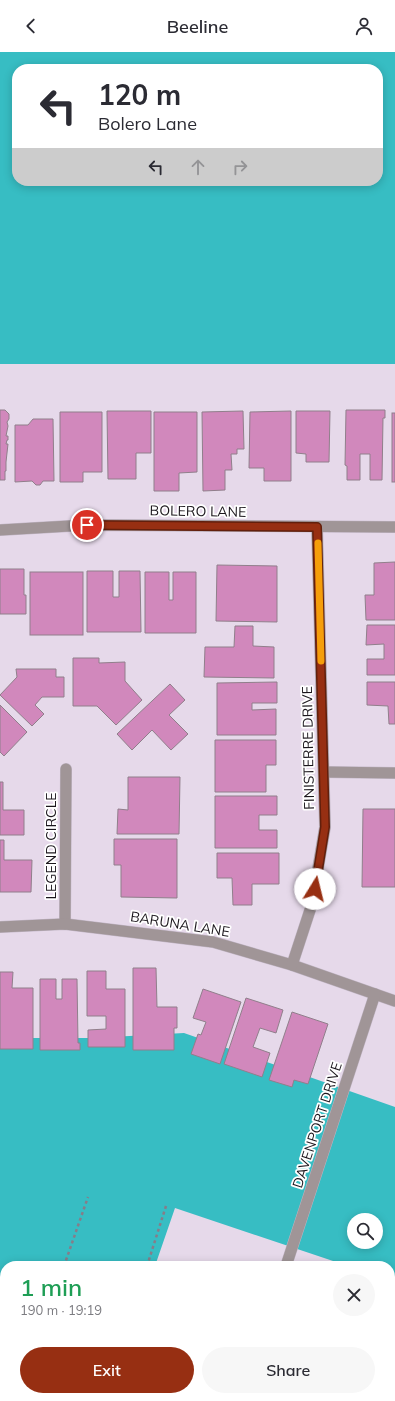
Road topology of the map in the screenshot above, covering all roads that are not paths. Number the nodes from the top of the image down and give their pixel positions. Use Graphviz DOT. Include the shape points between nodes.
graph roads {
  1 [pos="317,527"];
  2 [pos="395,527"];
  3 [pos="0,530"];
  4 [pos="66,769"];
  5 [pos="324,772"];
  6 [pos="395,773"];
  7 [pos="65,924"];
  8 [pos="0,927"];
  9 [pos="292,965"];
  10 [pos="376,994"];
  11 [pos="395,1001"];
  12 [pos="287,1261"];
  1 -- 2 [label="street, BOLERO LANE"];
  1 -- 3 [label="street, BOLERO LANE" via="87,525"];
  1 -- 5 [label="street, FINISTERRE DRIVE"];
  4 -- 7 [label="street, LEGEND CIRCLE"];
  5 -- 6 [label="street"];
  5 -- 9 [label="street, FINISTERRE DRIVE" via="325,827 312,904"];
  7 -- 8 [label="street, BARUNA LANE"];
  7 -- 9 [label="street, BARUNA LANE" via="213,942"];
  9 -- 10 [label="street, BARUNA LANE"];
  10 -- 11 [label="street, BARUNA LANE"];
  10 -- 12 [label="street, DAVENPORT DRIVE"];
}
